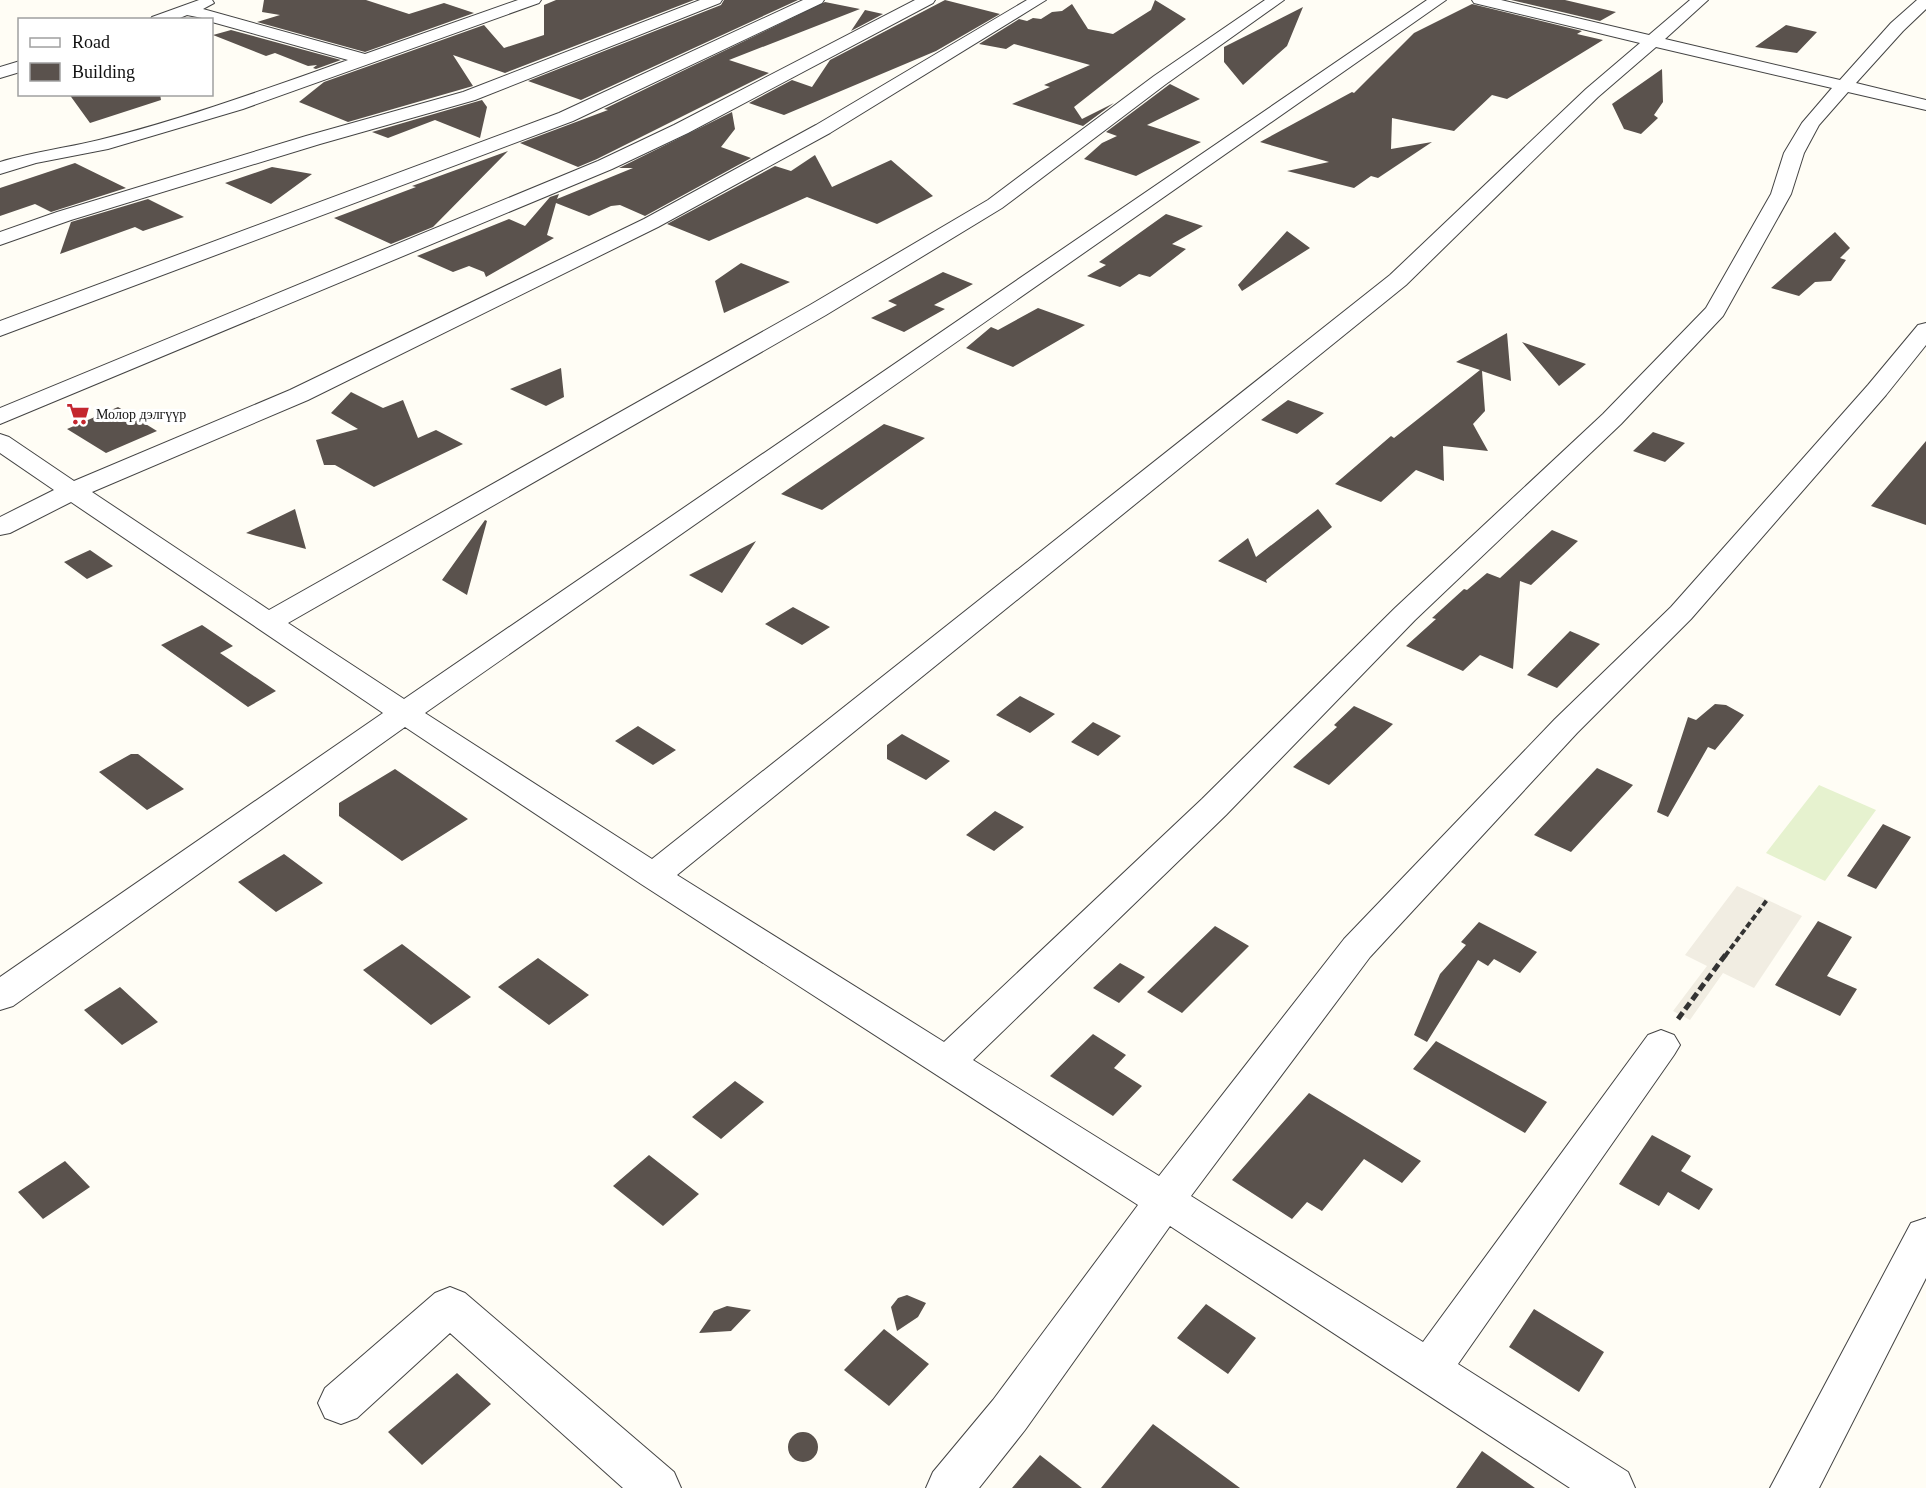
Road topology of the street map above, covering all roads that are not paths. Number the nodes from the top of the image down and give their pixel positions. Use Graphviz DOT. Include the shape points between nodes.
graph roads {
  1 [pos="215,0"];
  2 [pos="533,0"];
  3 [pos="714,0"];
  4 [pos="816,0"];
  5 [pos="927,0"];
  6 [pos="1038,0"];
  7 [pos="1276,0"];
  8 [pos="1438,0"];
  9 [pos="1480,0"];
  10 [pos="1700,0"];
  11 [pos="1926,0"];
  12 [pos="187,10"];
  13 [pos="165,18"];
  14 [pos="1651,40"];
  15 [pos="369,60"];
  16 [pos="18,67"];
  17 [pos="0,73"];
  18 [pos="1845,86"];
  19 [pos="1926,105"];
  20 [pos="0,168"];
  21 [pos="0,239"];
  22 [pos="0,329"];
  23 [pos="1926,330"];
  24 [pos="0,417"];
  25 [pos="0,442"];
  26 [pos="72,491"];
  27 [pos="0,527"];
  28 [pos="269,622"];
  29 [pos="404,713"];
  30 [pos="653,876"];
  31 [pos="0,996"];
  32 [pos="1661,1045"];
  33 [pos="946,1063"];
  34 [pos="1165,1200"];
  35 [pos="1926,1236"];
  36 [pos="1429,1369"];
  37 [pos="341,1403"];
  38 [pos="657,1488"];
  39 [pos="950,1488"];
  40 [pos="1611,1488"];
  41 [pos="1794,1488"];
  1 -- 12 [label="street"];
  2 -- 15 [label="street"];
  3 -- 21 [label="street" via="470,96 313,140"];
  4 -- 22 [label="street" via="566,117"];
  5 -- 24 [label="street" via="605,165"];
  6 -- 26 [label="street" via="823,129 651,223 299,395"];
  7 -- 28 [label="street" via="1160,80 995,204 818,310"];
  8 -- 29 [label="street"];
  9 -- 14 [label="street"];
  10 -- 14 [label="street"];
  11 -- 18 [label="street"];
  12 -- 13 [label="street"];
  12 -- 15 [label="street"];
  14 -- 18 [label="street"];
  14 -- 30 [label="street" via="1534,146 1398,280"];
  15 -- 20 [label="street" via="101,145"];
  16 -- 17 [label="street"];
  18 -- 19 [label="street"];
  18 -- 33 [label="street" via="1811,123 1794,153 1781,194 1715,311 1612,419 1405,614 1205,815"];
  23 -- 34 [label="street" via="1681,613 1566,726 1357,948"];
  25 -- 26 [label="street"];
  26 -- 27 [label="street"];
  26 -- 28 [label="street"];
  28 -- 29 [label="street"];
  29 -- 30 [label="street"];
  29 -- 31 [label="street"];
  30 -- 33 [label="street"];
  32 -- 36 [label="street"];
  33 -- 34 [label="street"];
  34 -- 36 [label="street"];
  34 -- 39 [label="street" via="1009,1415"];
  35 -- 41 [label="street"];
  36 -- 40 [label="street"];
  37 -- 38 [label="street" via="450,1306"];
}
